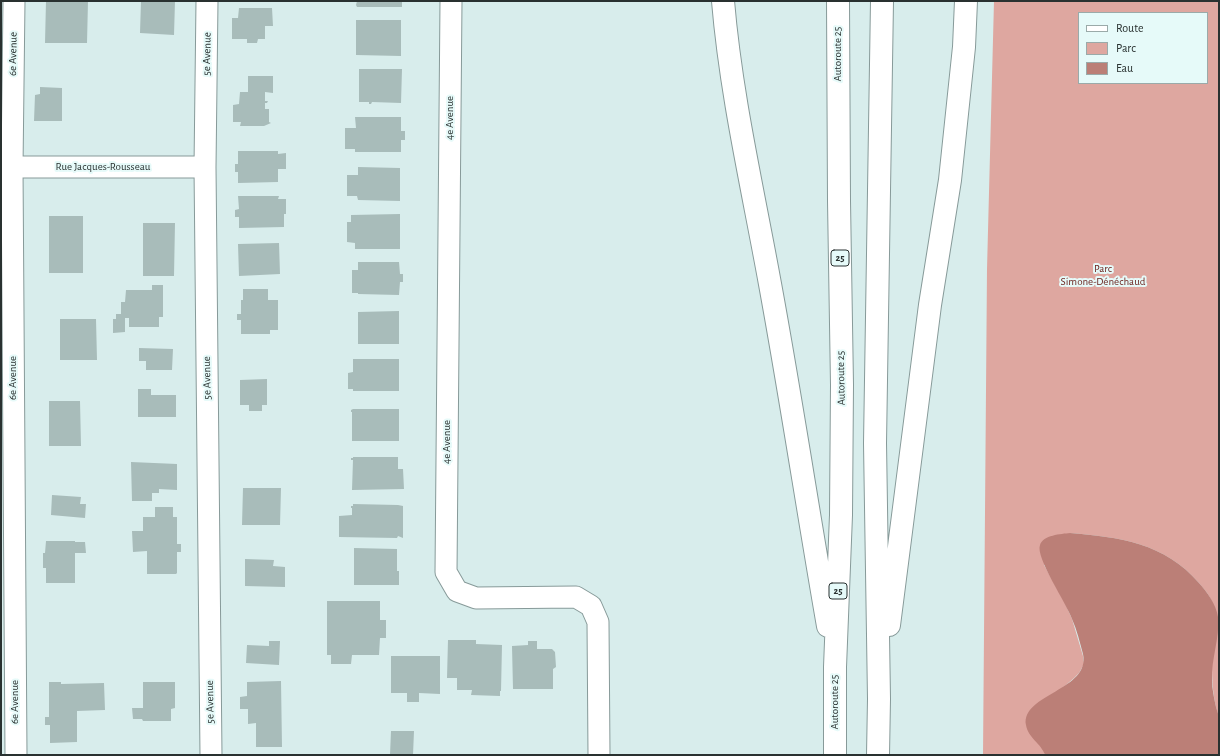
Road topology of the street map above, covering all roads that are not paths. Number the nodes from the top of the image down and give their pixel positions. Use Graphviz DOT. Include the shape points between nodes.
graph roads {
  1 [pos="14,1"];
  2 [pos="208,1"];
  3 [pos="451,1"];
  4 [pos="723,1"];
  5 [pos="838,1"];
  6 [pos="882,1"];
  7 [pos="966,1"];
  8 [pos="6,167"];
  9 [pos="205,167"];
  10 [pos="835,667"];
  11 [pos="879,699"];
  12 [pos="16,755"];
  13 [pos="211,755"];
  14 [pos="599,755"];
  15 [pos="835,755"];
  16 [pos="878,755"];
  1 -- 8 [label="street, 6e Avenue"];
  2 -- 9 [label="street, 5e Avenue"];
  3 -- 14 [label="street, 4e Avenue" via="446,572 457,591 476,598 576,597 592,606 598,622"];
  4 -- 10 [label="highway" via="740,123 786,370 808,517"];
  5 -- 10 [label="highway, Autoroute 25 / 25" via="842,515"];
  6 -- 11 [label="highway" via="876,435"];
  7 -- 11 [label="highway" via="964,47 950,180 932,290"];
  8 -- 9 [label="street, Rue Jacques-Rousseau"];
  8 -- 12 [label="street, 6e Avenue"];
  9 -- 13 [label="street, 5e Avenue"];
  10 -- 15 [label="highway, Autoroute 25 / 25"];
  11 -- 16 [label="highway"];
}
